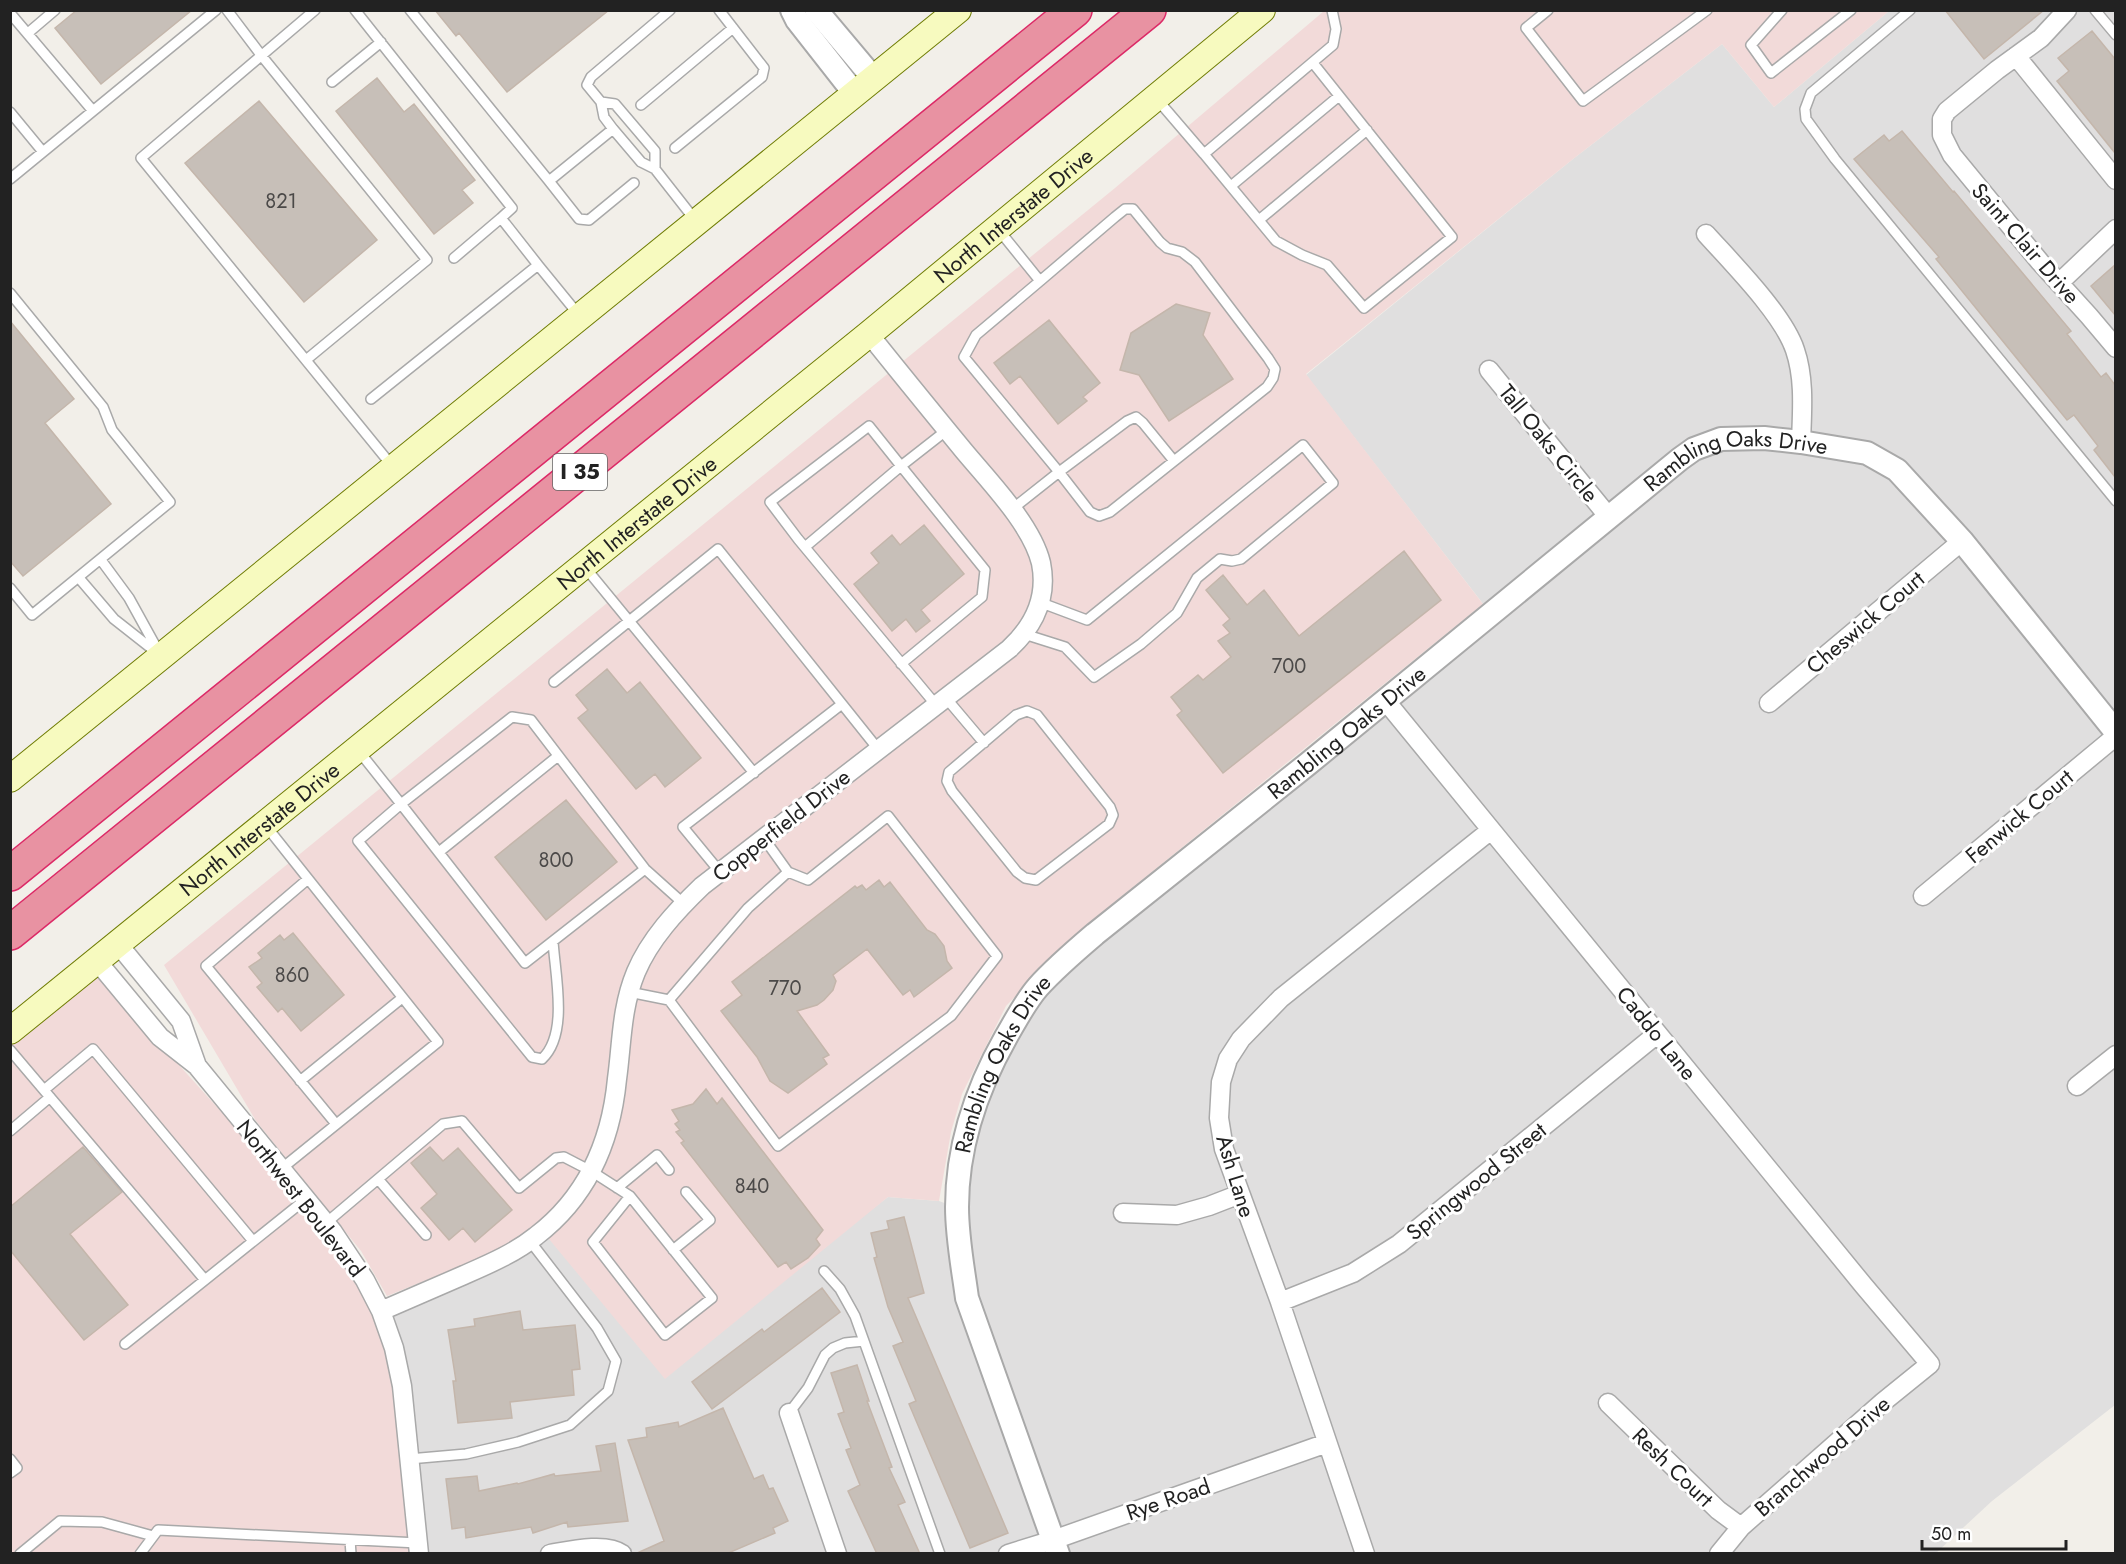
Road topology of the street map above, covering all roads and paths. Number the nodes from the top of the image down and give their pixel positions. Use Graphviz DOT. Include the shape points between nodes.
graph roads {
  1 [pos="56,10"];
  2 [pos="216,10"];
  3 [pos="227,10"];
  4 [pos="315,10"];
  5 [pos="355,10"];
  6 [pos="410,10"];
  7 [pos="670,10"];
  8 [pos="719,10"];
  9 [pos="792,10"];
  10 [pos="816,10"];
  11 [pos="1074,10"];
  12 [pos="1149,10"];
  13 [pos="1262,10"];
  14 [pos="1332,10"];
  15 [pos="1548,10"];
  16 [pos="1707,10"];
  17 [pos="1782,10"];
  18 [pos="1851,10"];
  19 [pos="1910,10"];
  20 [pos="2095,10"];
  21 [pos="2066,11"];
  22 [pos="10,12"];
  23 [pos="948,14"];
  24 [pos="733,28"];
  25 [pos="27,33"];
  26 [pos="2115,35"];
  27 [pos="381,42"];
  28 [pos="261,55"];
  29 [pos="2016,56"];
  30 [pos="1313,63"];
  31 [pos="332,81"];
  32 [pos="864,86"];
  33 [pos="1339,96"];
  34 [pos="1155,97"];
  35 [pos="602,102"];
  36 [pos="641,105"];
  37 [pos="93,111"];
  38 [pos="10,112"];
  39 [pos="613,129"];
  40 [pos="1366,130"];
  41 [pos="675,148"];
  42 [pos="43,152"];
  43 [pos="1204,154"];
  44 [pos="655,169"];
  45 [pos="10,179"];
  46 [pos="2115,180"];
  47 [pos="549,182"];
  48 [pos="634,183"];
  49 [pos="1231,186"];
  50 [pos="501,218"];
  51 [pos="1259,220"];
  52 [pos="697,222"];
  53 [pos="997,229"];
  54 [pos="2115,229"];
  55 [pos="1706,234"];
  56 [pos="454,258"];
  57 [pos="538,265"];
  58 [pos="1040,281"];
  59 [pos="2059,283"];
  60 [pos="10,293"];
  61 [pos="580,316"];
  62 [pos="868,334"];
  63 [pos="2115,348"];
  64 [pos="306,360"];
  65 [pos="1490,370"];
  66 [pos="371,399"];
  67 [pos="947,430"];
  68 [pos="1801,442"];
  69 [pos="1174,461"];
  70 [pos="901,466"];
  71 [pos="393,467"];
  72 [pos="1059,472"];
  73 [pos="2115,501"];
  74 [pos="1011,510"];
  75 [pos="1608,516"];
  76 [pos="1962,541"];
  77 [pos="805,547"];
  78 [pos="101,560"];
  79 [pos="583,566"];
  80 [pos="79,578"];
  81 [pos="10,588"];
  82 [pos="1039,602"];
  83 [pos="629,621"];
  84 [pos="1024,634"];
  85 [pos="161,657"];
  86 [pos="902,663"];
  87 [pos="554,682"];
  88 [pos="1385,700"];
  89 [pos="941,701"];
  90 [pos="1769,703"];
  91 [pos="842,704"];
  92 [pos="2115,734"];
  93 [pos="984,743"];
  94 [pos="357,749"];
  95 [pos="878,750"];
  96 [pos="558,756"];
  97 [pos="754,773"];
  98 [pos="10,779"];
  99 [pos="401,804"];
  100 [pos="265,825"];
  101 [pos="1491,830"];
  102 [pos="763,837"];
  103 [pos="439,852"];
  104 [pos="645,869"];
  105 [pos="720,872"];
  106 [pos="788,872"];
  107 [pos="10,874"];
  108 [pos="308,879"];
  109 [pos="1923,896"];
  110 [pos="684,904"];
  111 [pos="10,933"];
  112 [pos="552,941"];
  113 [pos="118,944"];
  114 [pos="97,961"];
  115 [pos="629,992"];
  116 [pos="402,998"];
  117 [pos="669,1000"];
  118 [pos="10,1031"];
  119 [pos="1657,1034"];
  120 [pos="10,1050"];
  121 [pos="2115,1055"];
  122 [pos="197,1066"];
  123 [pos="300,1081"];
  124 [pos="2078,1086"];
  125 [pos="47,1094"];
  126 [pos="336,1124"];
  127 [pos="10,1131"];
  128 [pos="281,1168"];
  129 [pos="669,1170"];
  130 [pos="591,1171"];
  131 [pos="378,1179"];
  132 [pos="617,1188"];
  133 [pos="686,1192"];
  134 [pos="1240,1194"];
  135 [pos="630,1196"];
  136 [pos="306,1199"];
  137 [pos="1123,1213"];
  138 [pos="326,1223"];
  139 [pos="426,1235"];
  140 [pos="253,1241"];
  141 [pos="530,1241"];
  142 [pos="673,1250"];
  143 [pos="824,1271"];
  144 [pos="205,1280"];
  145 [pos="1280,1302"];
  146 [pos="381,1311"];
  147 [pos="864,1341"];
  148 [pos="125,1344"];
  149 [pos="1930,1364"];
  150 [pos="1608,1403"];
  151 [pos="789,1413"];
  152 [pos="1327,1443"];
  153 [pos="10,1459"];
  154 [pos="409,1459"];
  155 [pos="10,1473"];
  156 [pos="1741,1527"];
  157 [pos="153,1536"];
  158 [pos="350,1540"];
  159 [pos="1055,1547"];
  160 [pos="418,1548"];
  161 [pos="20,1554"];
  162 [pos="140,1554"];
  163 [pos="351,1554"];
  164 [pos="550,1554"];
  165 [pos="622,1554"];
  166 [pos="837,1554"];
  167 [pos="940,1554"];
  168 [pos="1008,1554"];
  169 [pos="1365,1554"];
  170 [pos="1719,1554"];
  1 -- 25 [label="lane"];
  2 -- 37 [label="lane"];
  3 -- 28 [label="lane"];
  4 -- 28 [label="lane"];
  5 -- 27 [label="lane"];
  6 -- 47 [label="lane"];
  7 -- 35 [label="lane" via="591,77 587,85"];
  8 -- 24 [label="lane"];
  9 -- 32 [label="street" via="796,20"];
  10 -- 32 [label="street"];
  11 -- 107 [label="highway, I 35"];
  12 -- 111 [label="highway, I 35"];
  13 -- 34 [label="main road, North Interstate Drive"];
  14 -- 30 [label="lane" via="1336,29 1333,45"];
  15 -- 16 [label="lane" via="1526,28 1582,101"];
  17 -- 18 [label="lane" via="1751,45 1771,73"];
  19 -- 73 [label="lane" via="1811,93 1806,120"];
  20 -- 26 [label="lane"];
  21 -- 29 [label="street" via="2041,38"];
  22 -- 25 [label="lane"];
  23 -- 32 [label="main road"];
  24 -- 36 [label="lane"];
  24 -- 41 [label="lane" via="764,68 762,77"];
  25 -- 37 [label="lane"];
  27 -- 31 [label="lane"];
  27 -- 50 [label="lane" via="512,208"];
  28 -- 64 [label="lane" via="141,158"];
  28 -- 64 [label="lane" via="427,260"];
  29 -- 46 [label="street"];
  29 -- 59 [label="street, Saint Clair Drive" via="1947,111 1942,119 1942,135 1952,155"];
  30 -- 33 [label="lane"];
  30 -- 43 [label="lane"];
  32 -- 52 [label="main road"];
  33 -- 40 [label="lane"];
  33 -- 49 [label="lane"];
  34 -- 43 [label="lane"];
  34 -- 53 [label="main road, North Interstate Drive"];
  35 -- 39 [label="lane" via="604,117"];
  35 -- 44 [label="lane" via="615,104 655,152"];
  37 -- 42 [label="lane"];
  38 -- 42 [label="lane"];
  39 -- 44 [label="lane" via="641,162"];
  39 -- 47 [label="lane"];
  40 -- 51 [label="lane"];
  40 -- 51 [label="lane" via="1452,237 1364,308 1327,266 1276,241"];
  42 -- 45 [label="lane"];
  43 -- 49 [label="lane"];
  44 -- 52 [label="lane"];
  47 -- 48 [label="lane" via="579,219 589,220"];
  49 -- 51 [label="lane"];
  50 -- 56 [label="lane"];
  50 -- 57 [label="lane"];
  52 -- 61 [label="main road"];
  53 -- 58 [label="lane"];
  53 -- 62 [label="main road, North Interstate Drive"];
  54 -- 59 [label="street"];
  55 -- 68 [label="street" via="1788,333 1800,367"];
  57 -- 61 [label="lane"];
  57 -- 66 [label="lane"];
  58 -- 69 [label="lane" via="1125,209 1133,209 1167,248 1182,252 1195,262 1268,358 1275,369 1267,387"];
  58 -- 72 [label="lane" via="976,335 964,357"];
  59 -- 63 [label="street, Saint Clair Drive"];
  60 -- 78 [label="lane" via="103,407 112,430 170,502"];
  61 -- 71 [label="main road"];
  62 -- 67 [label="street, Copperfield Drive"];
  62 -- 79 [label="main road, North Interstate Drive"];
  64 -- 71 [label="lane"];
  65 -- 75 [label="street, Tall Oaks Circle"];
  67 -- 70 [label="lane"];
  67 -- 74 [label="street, Copperfield Drive"];
  68 -- 75 [label="street, Rambling Oaks Drive" via="1741,438 1705,444"];
  68 -- 76 [label="street, Rambling Oaks Drive" via="1867,453 1897,470"];
  69 -- 72 [label="lane" via="1136,417"];
  69 -- 72 [label="lane" via="1110,512 1099,516 1090,512"];
  70 -- 77 [label="lane"];
  70 -- 77 [label="lane" via="869,426 770,502"];
  70 -- 86 [label="lane" via="985,570 982,597"];
  71 -- 85 [label="main road"];
  72 -- 74 [label="lane"];
  74 -- 82 [label="street, Copperfield Drive" via="1039,556 1043,586"];
  75 -- 88 [label="street, Rambling Oaks Drive"];
  76 -- 90 [label="street, Cheswick Court"];
  76 -- 92 [label="street, Rambling Oaks Drive"];
  77 -- 86 [label="lane"];
  78 -- 80 [label="lane"];
  78 -- 85 [label="lane" via="129,598"];
  79 -- 83 [label="lane"];
  79 -- 94 [label="main road, North Interstate Drive"];
  80 -- 81 [label="lane" via="32,615"];
  80 -- 85 [label="lane" via="114,619"];
  82 -- 84 [label="street, Copperfield Drive" via="1033,622"];
  82 -- 84 [label="lane" via="1087,620 1303,445 1333,483 1241,559 1220,559 1197,578 1177,613 1094,676 1065,647"];
  83 -- 87 [label="lane"];
  83 -- 91 [label="lane" via="718,549"];
  83 -- 97 [label="lane"];
  84 -- 89 [label="street, Copperfield Drive"];
  85 -- 98 [label="main road"];
  86 -- 89 [label="lane"];
  88 -- 101 [label="street, Caddo Lane"];
  88 -- 159 [label="street, Rambling Oaks Drive" via="1062,963 1019,1014 986,1075 962,1147 957,1209 961,1257 967,1298"];
  89 -- 93 [label="lane"];
  89 -- 95 [label="street, Copperfield Drive"];
  91 -- 95 [label="lane"];
  91 -- 97 [label="lane"];
  92 -- 109 [label="street, Fenwick Court"];
  93 -- 93 [label="lane" via="949,772 947,781 1024,878 1036,880 1045,875 1109,824 1113,815 1110,807 1037,715 1027,711 1016,716"];
  94 -- 99 [label="lane"];
  94 -- 100 [label="main road, North Interstate Drive"];
  95 -- 102 [label="street, Copperfield Drive"];
  96 -- 99 [label="lane" via="531,720 512,717"];
  96 -- 103 [label="lane"];
  96 -- 104 [label="lane"];
  97 -- 105 [label="lane" via="683,827"];
  99 -- 103 [label="lane"];
  99 -- 112 [label="lane" via="358,841 532,1057 542,1059 556,1036 558,1018"];
  100 -- 108 [label="lane"];
  100 -- 113 [label="main road, North Interstate Drive"];
  101 -- 119 [label="street, Caddo Lane"];
  101 -- 134 [label="street, Ash Lane" via="1281,998 1241,1039 1228,1059 1218,1100 1224,1149"];
  102 -- 105 [label="street, Copperfield Drive"];
  102 -- 106 [label="lane"];
  103 -- 112 [label="lane" via="525,963"];
  104 -- 110 [label="lane"];
  104 -- 112 [label="lane"];
  105 -- 110 [label="street, Copperfield Drive"];
  106 -- 117 [label="lane" via="748,908"];
  106 -- 117 [label="lane" via="808,880 888,816 997,956 951,1016 777,1146"];
  108 -- 116 [label="lane"];
  108 -- 123 [label="lane" via="206,966"];
  110 -- 115 [label="street, Copperfield Drive" via="648,950"];
  113 -- 114 [label="main road, North Interstate Drive"];
  113 -- 122 [label="street, Northwest Boulevard" via="181,1021"];
  114 -- 118 [label="main road, North Interstate Drive"];
  114 -- 122 [label="street, Northwest Boulevard" via="160,1037"];
  115 -- 117 [label="lane"];
  115 -- 130 [label="street, Copperfield Drive" via="620,1032 613,1111 602,1151"];
  116 -- 123 [label="lane"];
  116 -- 126 [label="lane" via="438,1042"];
  119 -- 145 [label="street, Springwood Street" via="1399,1244 1353,1273"];
  119 -- 149 [label="street, Caddo Lane"];
  120 -- 125 [label="lane"];
  121 -- 124 [label="street"];
  122 -- 128 [label="street, Northwest Boulevard"];
  123 -- 126 [label="lane"];
  125 -- 127 [label="lane"];
  125 -- 140 [label="lane" via="93,1049"];
  125 -- 144 [label="lane"];
  126 -- 128 [label="lane"];
  128 -- 136 [label="street, Northwest Boulevard"];
  129 -- 132 [label="lane" via="657,1155"];
  130 -- 131 [label="lane" via="564,1157 556,1158 519,1188 462,1121 443,1125"];
  130 -- 132 [label="lane"];
  130 -- 141 [label="street, Copperfield Drive" via="568,1207"];
  131 -- 138 [label="lane"];
  131 -- 139 [label="lane"];
  132 -- 135 [label="lane"];
  133 -- 142 [label="lane" via="710,1220"];
  134 -- 137 [label="street" via="1177,1215"];
  134 -- 145 [label="street, Ash Lane"];
  135 -- 142 [label="lane"];
  135 -- 142 [label="lane" via="593,1242 665,1335 712,1298"];
  136 -- 138 [label="street, Northwest Boulevard"];
  136 -- 140 [label="lane"];
  138 -- 146 [label="street, Northwest Boulevard"];
  140 -- 144 [label="lane"];
  141 -- 146 [label="street, Copperfield Drive" via="489,1264"];
  141 -- 154 [label="lane" via="597,1328 616,1361 608,1391 570,1425 466,1454"];
  143 -- 147 [label="lane" via="848,1301"];
  144 -- 148 [label="lane"];
  145 -- 152 [label="street, Ash Lane"];
  146 -- 154 [label="street, Northwest Boulevard" via="402,1386"];
  147 -- 151 [label="lane" via="844,1343 825,1355"];
  147 -- 167 [label="lane"];
  149 -- 156 [label="street, Branchwood Drive"];
  150 -- 156 [label="street, Resh Court"];
  151 -- 166 [label="street"];
  152 -- 159 [label="street, Rye Road"];
  152 -- 169 [label="street, Ash Lane"];
  153 -- 155 [label="lane" via="17,1468"];
  154 -- 160 [label="street, Northwest Boulevard"];
  156 -- 170 [label="street, Branchwood Drive"];
  157 -- 158 [label="lane" via="158,1530"];
  157 -- 161 [label="lane" via="102,1522 60,1521"];
  157 -- 162 [label="lane"];
  158 -- 160 [label="lane"];
  158 -- 163 [label="lane"];
  159 -- 168 [label="street, Rye Road"];
  164 -- 165 [label="street" via="609,1548"];
}
